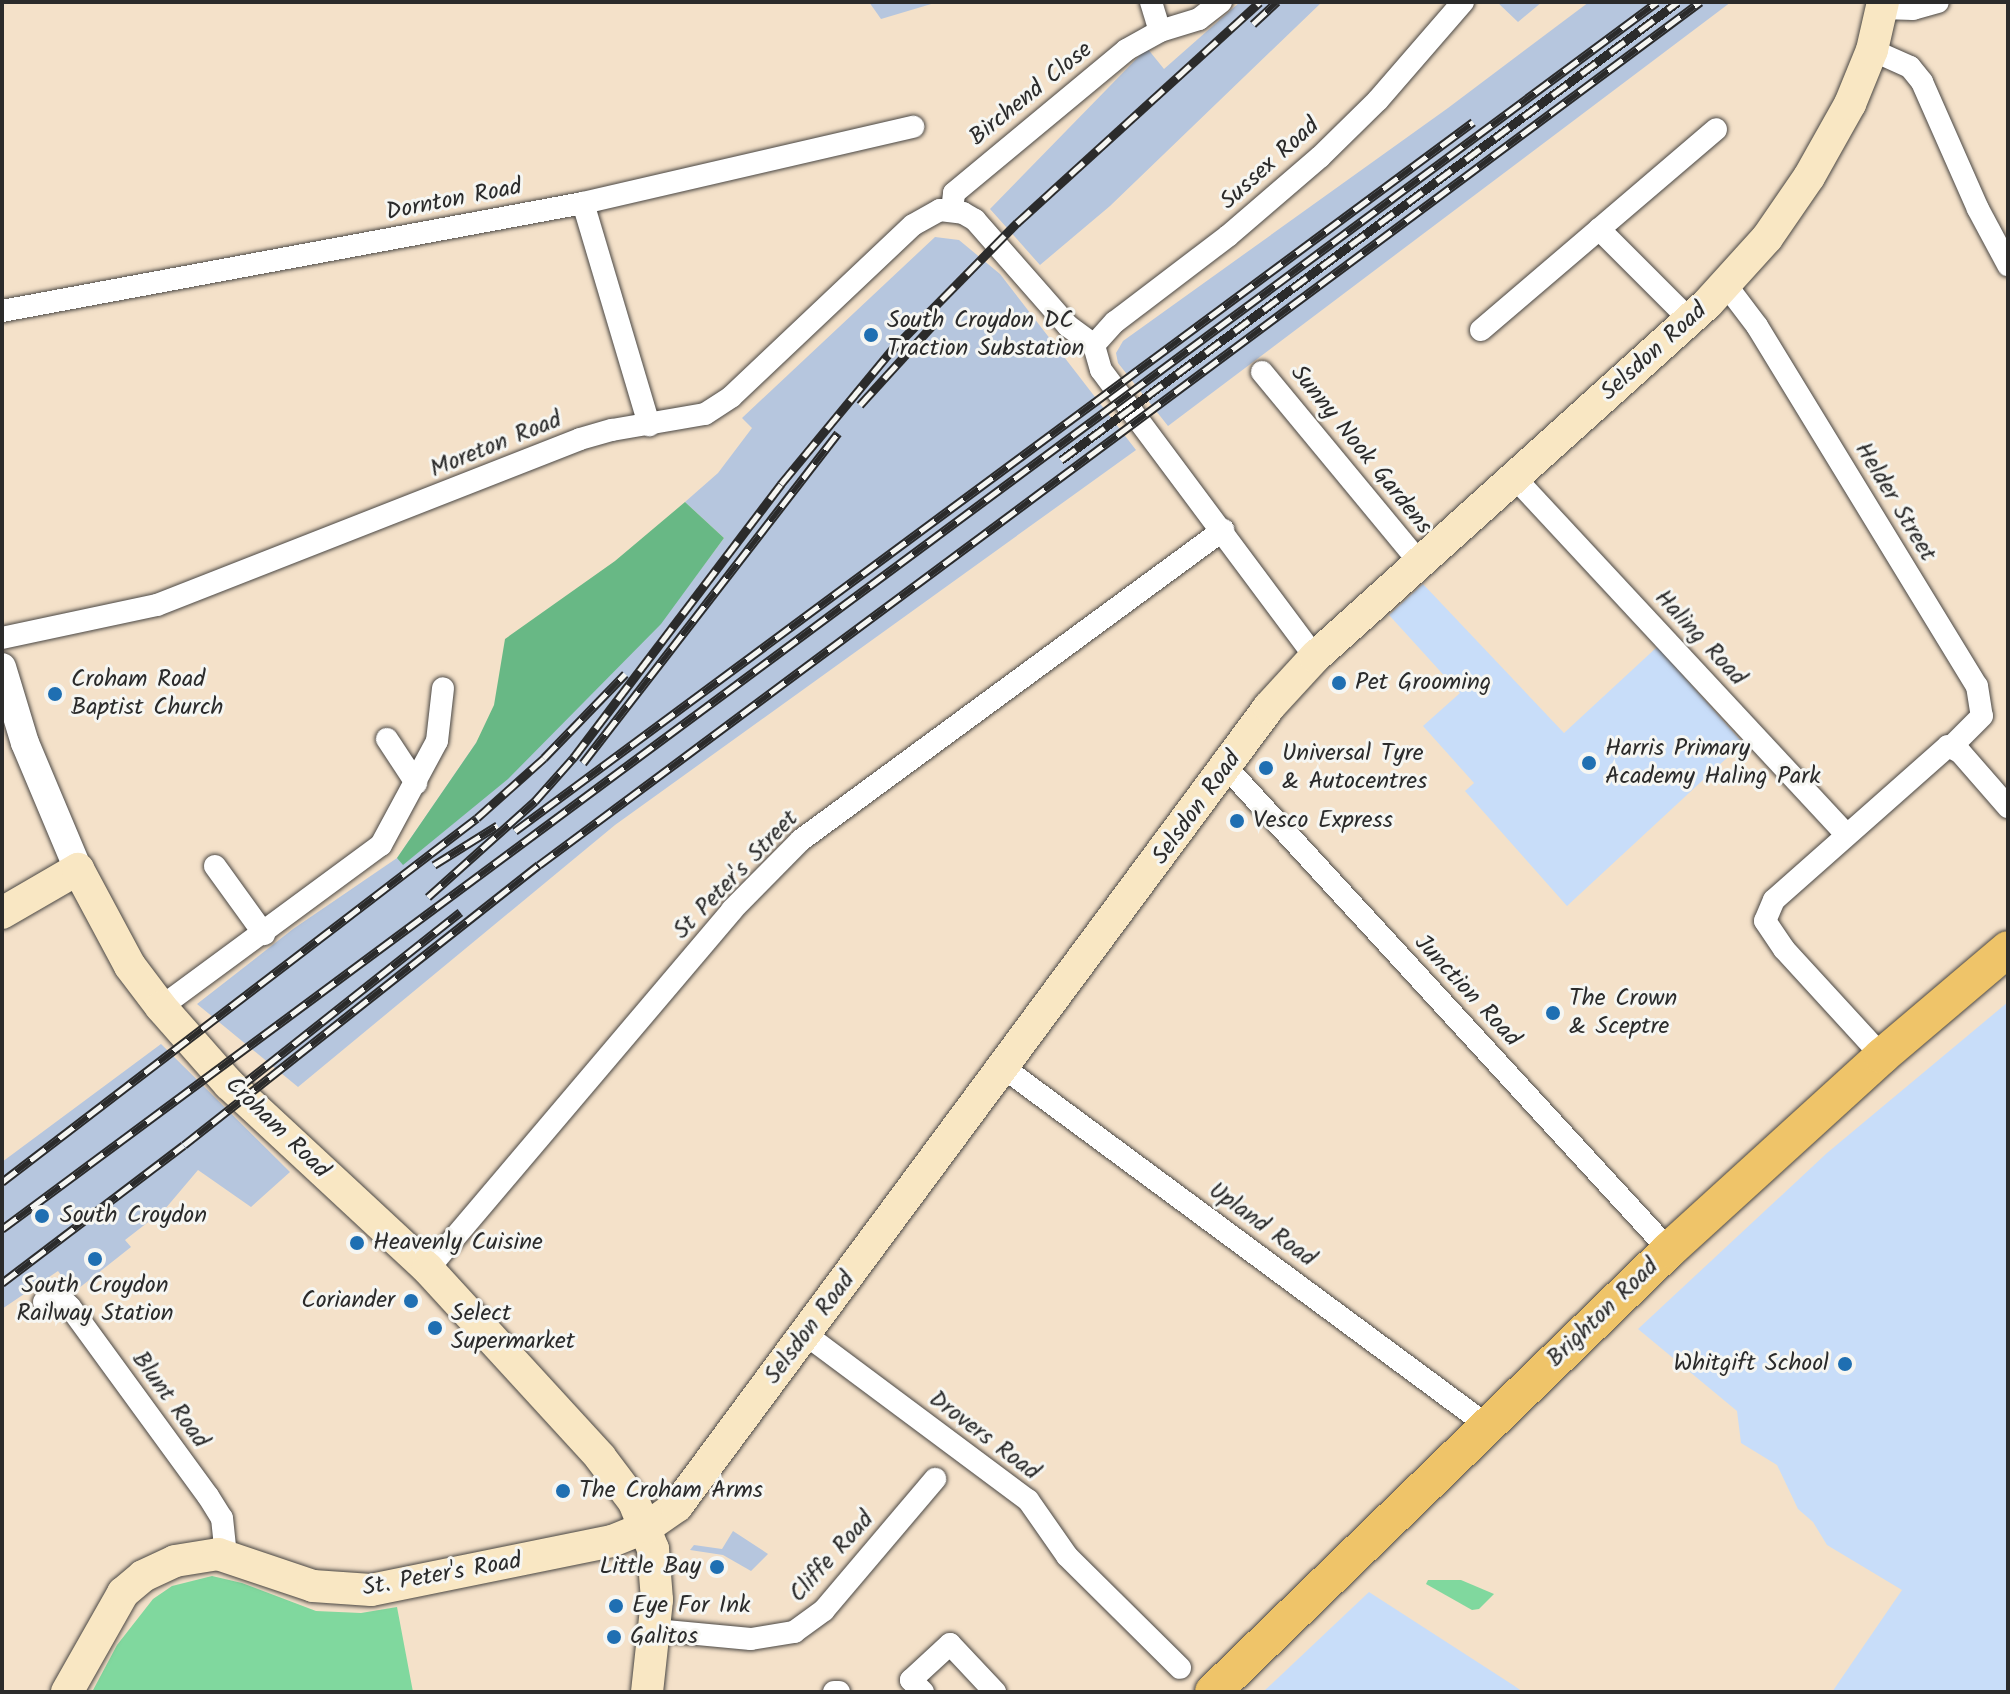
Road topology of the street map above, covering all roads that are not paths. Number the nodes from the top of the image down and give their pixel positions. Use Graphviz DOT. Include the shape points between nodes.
graph roads {
  1 [pos="1151,2"];
  2 [pos="1221,2"];
  3 [pos="1463,2"];
  4 [pos="1938,2"];
  5 [pos="1882,5"];
  6 [pos="1160,31"];
  7 [pos="1872,50"];
  8 [pos="913,127"];
  9 [pos="1716,129"];
  10 [pos="583,203"];
  11 [pos="952,210"];
  12 [pos="1599,229"];
  13 [pos="2008,265"];
  14 [pos="1726,285"];
  15 [pos="2,311"];
  16 [pos="1690,320"];
  17 [pos="1481,330"];
  18 [pos="1094,345"];
  19 [pos="1262,372"];
  20 [pos="659,424"];
  21 [pos="1515,478"];
  22 [pos="1223,530"];
  23 [pos="1419,562"];
  24 [pos="2,638"];
  25 [pos="1315,657"];
  26 [pos="2,667"];
  27 [pos="443,688"];
  28 [pos="387,739"];
  29 [pos="1952,746"];
  30 [pos="1227,768"];
  31 [pos="416,783"];
  32 [pos="2008,807"];
  33 [pos="1846,834"];
  34 [pos="215,866"];
  35 [pos="78,869"];
  36 [pos="2,913"];
  37 [pos="264,934"];
  38 [pos="2008,949"];
  39 [pos="161,1007"];
  40 [pos="1882,1056"];
  41 [pos="1004,1068"];
  42 [pos="1669,1250"];
  43 [pos="428,1269"];
  44 [pos="44,1302"];
  45 [pos="805,1334"];
  46 [pos="1488,1426"];
  47 [pos="935,1479"];
  48 [pos="647,1527"];
  49 [pos="226,1556"];
  50 [pos="655,1630"];
  51 [pos="1180,1668"];
  52 [pos="67,1692"];
  53 [pos="647,1692"];
  54 [pos="923,1692"];
  55 [pos="995,1692"];
  56 [pos="1213,1692"];
  1 -- 6 [label="street"];
  2 -- 6 [label="street, Birchend Close" via="1199,19"];
  3 -- 18 [label="street, Sussex Road" via="1320,157 1115,322"];
  4 -- 5 [label="street" via="1913,9"];
  5 -- 7 [label="main road, Selsdon Road"];
  6 -- 11 [label="street, Birchend Close" via="1126,50 994,158 954,193"];
  7 -- 13 [label="street" via="1910,67 1922,82"];
  7 -- 14 [label="main road, Selsdon Road" via="1850,104 1809,177"];
  8 -- 10 [label="street, Dornton Road"];
  9 -- 12 [label="street"];
  10 -- 15 [label="street, Dornton Road"];
  10 -- 20 [label="street"];
  11 -- 18 [label="street" via="984,229 1068,326"];
  11 -- 20 [label="street, Moreton Road" via="919,220 731,397 697,417"];
  12 -- 16 [label="street"];
  12 -- 17 [label="street"];
  14 -- 16 [label="main road, Selsdon Road"];
  14 -- 29 [label="street, Helder Street" via="1757,326 1977,686 1982,716"];
  16 -- 21 [label="main road, Selsdon Road"];
  18 -- 22 [label="street" via="1101,370"];
  19 -- 23 [label="street, Sunny Nook Gardens"];
  20 -- 24 [label="street, Moreton Road" via="580,439 179,598"];
  21 -- 23 [label="main road, Selsdon Road"];
  21 -- 33 [label="street, Haling Road"];
  22 -- 25 [label="street"];
  22 -- 43 [label="street, St Peter's Street" via="801,840 732,910"];
  23 -- 25 [label="main road, Selsdon Road"];
  25 -- 30 [label="main road, Selsdon Road" via="1269,707"];
  26 -- 35 [label="street, Croham Road" via="25,743"];
  27 -- 31 [label="street" via="437,741"];
  28 -- 31 [label="street"];
  29 -- 32 [label="street"];
  29 -- 33 [label="street" via="1937,752"];
  30 -- 41 [label="main road, Selsdon Road"];
  30 -- 42 [label="street, Junction Road"];
  31 -- 37 [label="street" via="381,845"];
  33 -- 40 [label="street" via="1774,900 1765,921"];
  34 -- 37 [label="street"];
  35 -- 36 [label="main road"];
  35 -- 39 [label="main road, Croham Road" via="130,966"];
  37 -- 39 [label="street"];
  38 -- 40 [label="main road, Brighton Road"];
  39 -- 43 [label="main road, Croham Road" via="229,1084"];
  40 -- 42 [label="main road, Brighton Road"];
  41 -- 45 [label="main road, Selsdon Road"];
  41 -- 46 [label="street, Upland Road"];
  42 -- 46 [label="main road, Brighton Road"];
  43 -- 48 [label="main road, Croham Road" via="555,1404 618,1480"];
  44 -- 49 [label="street, Blunt Road" via="62,1299 70,1307 208,1496 222,1518"];
  45 -- 48 [label="main road, Selsdon Road" via="684,1499"];
  45 -- 51 [label="street, Drovers Road" via="1028,1500 1067,1556"];
  46 -- 56 [label="main road, Brighton Road"];
  47 -- 50 [label="street, Cliffe Road" via="824,1610 794,1632 751,1639"];
  48 -- 49 [label="main road, St. Peter's Road" via="559,1554 359,1591 313,1586"];
  48 -- 50 [label="main road" via="657,1581"];
  49 -- 52 [label="main road, St. Peter's Road" via="175,1561 136,1581 106,1619"];
  50 -- 53 [label="main road"];
  54 -- 55 [label="street" via="911,1680 950,1644"];
}
